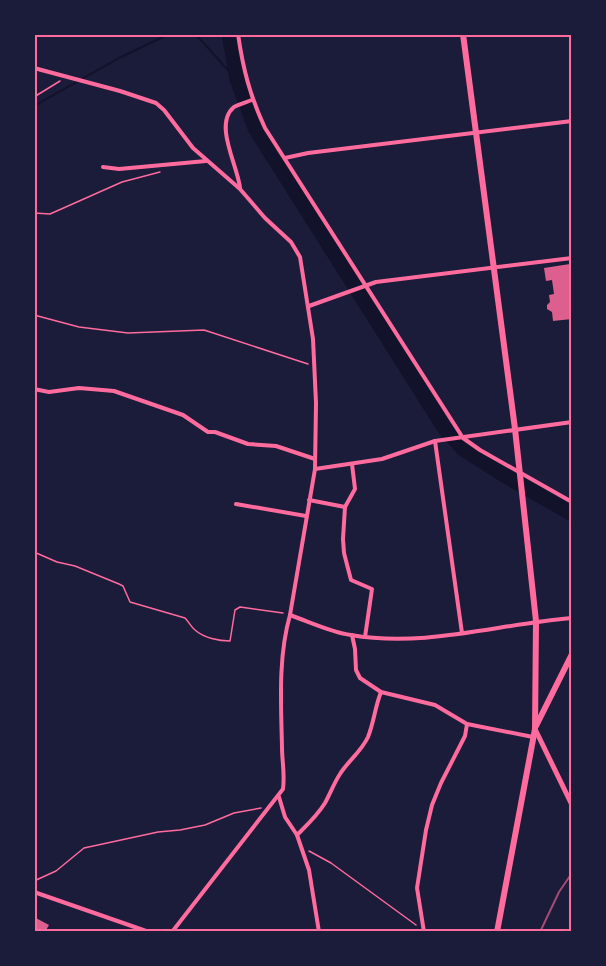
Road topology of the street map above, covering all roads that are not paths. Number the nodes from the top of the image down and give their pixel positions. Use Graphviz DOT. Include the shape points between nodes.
graph roads {
  1 [pos="238,34"];
  2 [pos="463,34"];
  3 [pos="34,68"];
  4 [pos="252,100"];
  5 [pos="572,121"];
  6 [pos="476,133"];
  7 [pos="285,158"];
  8 [pos="207,161"];
  9 [pos="103,168"];
  10 [pos="240,189"];
  11 [pos="572,258"];
  12 [pos="493,268"];
  13 [pos="363,286"];
  14 [pos="309,306"];
  15 [pos="34,389"];
  16 [pos="572,422"];
  17 [pos="515,429"];
  18 [pos="461,438"];
  19 [pos="435,441"];
  20 [pos="315,459"];
  21 [pos="352,464"];
  22 [pos="315,469"];
  23 [pos="519,473"];
  24 [pos="309,500"];
  25 [pos="572,502"];
  26 [pos="236,504"];
  27 [pos="345,507"];
  28 [pos="306,516"];
  29 [pos="290,614"];
  30 [pos="572,618"];
  31 [pos="536,621"];
  32 [pos="462,633"];
  33 [pos="352,635"];
  34 [pos="365,637"];
  35 [pos="572,654"];
  36 [pos="381,692"];
  37 [pos="467,724"];
  38 [pos="535,729"];
  39 [pos="533,737"];
  40 [pos="279,796"];
  41 [pos="572,805"];
  42 [pos="297,835"];
  43 [pos="34,892"];
  44 [pos="424,930"];
  45 [pos="149,932"];
  46 [pos="172,932"];
  47 [pos="319,932"];
  48 [pos="497,932"];
  1 -- 4 [label="street"];
  2 -- 6 [label="main road"];
  3 -- 8 [label="street" via="156,103"];
  4 -- 7 [label="street"];
  4 -- 10 [label="street" via="234,107 226,118 226,138"];
  5 -- 6 [label="street"];
  6 -- 7 [label="street"];
  6 -- 12 [label="main road"];
  7 -- 13 [label="street"];
  8 -- 9 [label="street"];
  8 -- 10 [label="street"];
  10 -- 14 [label="street" via="291,242 300,257"];
  11 -- 12 [label="street"];
  12 -- 13 [label="street"];
  12 -- 17 [label="main road"];
  13 -- 14 [label="street"];
  13 -- 18 [label="street"];
  14 -- 20 [label="street" via="315,366"];
  15 -- 20 [label="street" via="114,391 183,415 208,432 248,444 276,446"];
  16 -- 17 [label="street"];
  17 -- 18 [label="street"];
  17 -- 23 [label="main road"];
  18 -- 19 [label="street"];
  18 -- 23 [label="street"];
  19 -- 21 [label="street" via="382,459"];
  19 -- 32 [label="street"];
  20 -- 22 [label="street"];
  21 -- 22 [label="street"];
  21 -- 27 [label="street" via="355,489"];
  22 -- 24 [label="street"];
  23 -- 25 [label="street"];
  23 -- 31 [label="main road"];
  24 -- 27 [label="street"];
  24 -- 28 [label="street"];
  26 -- 28 [label="street"];
  27 -- 34 [label="street" via="344,553 348,575 372,589"];
  28 -- 29 [label="street"];
  29 -- 33 [label="street"];
  29 -- 40 [label="street" via="284,634 285,772"];
  30 -- 31 [label="street"];
  31 -- 32 [label="street"];
  31 -- 38 [label="main road"];
  32 -- 34 [label="street" via="411,639"];
  33 -- 34 [label="street"];
  33 -- 36 [label="street" via="360,678"];
  35 -- 38 [label="main road"];
  36 -- 37 [label="street" via="435,705"];
  36 -- 42 [label="street" via="367,739 341,773 324,805"];
  37 -- 39 [label="street"];
  37 -- 44 [label="street" via="432,805 426,831 417,888"];
  38 -- 39 [label="main road"];
  38 -- 41 [label="main road"];
  39 -- 48 [label="main road"];
  40 -- 42 [label="street" via="285,817"];
  40 -- 46 [label="street"];
  42 -- 47 [label="street" via="309,870"];
  43 -- 45 [label="street"];
}
